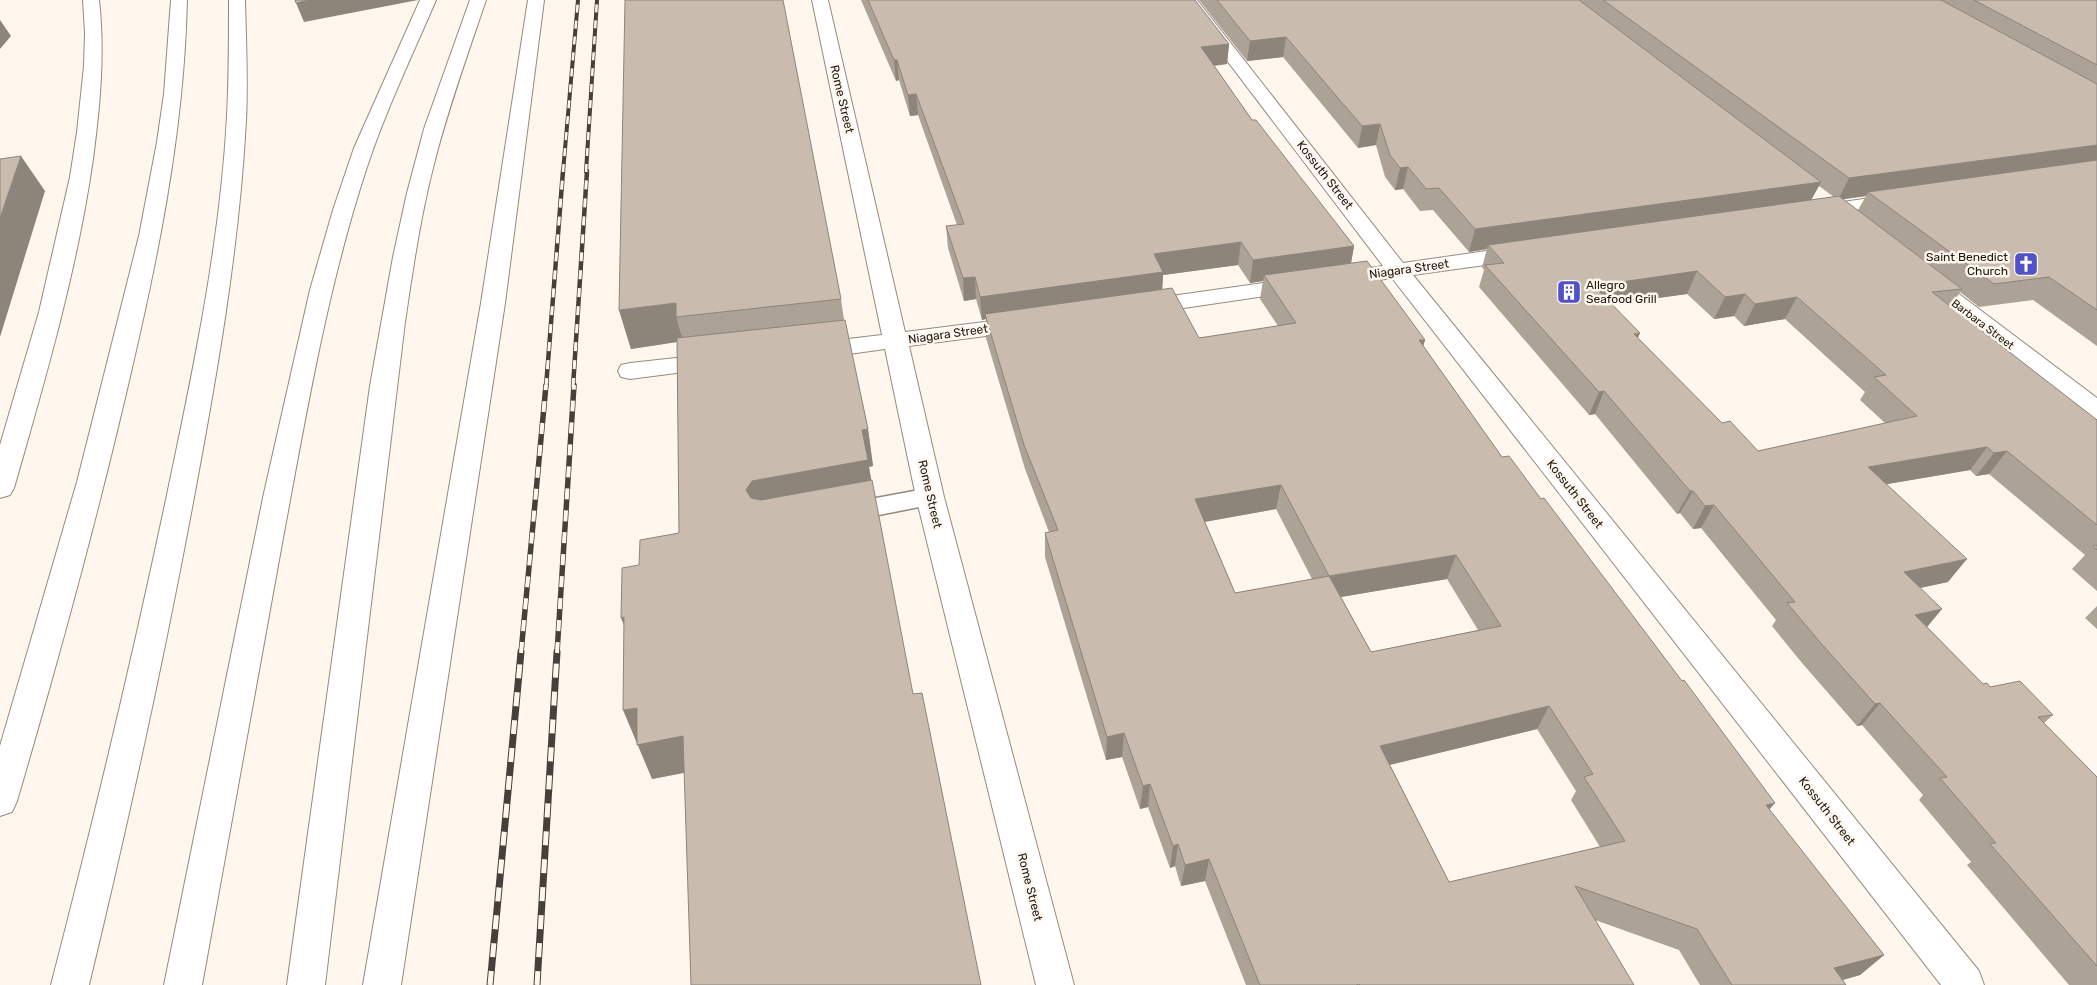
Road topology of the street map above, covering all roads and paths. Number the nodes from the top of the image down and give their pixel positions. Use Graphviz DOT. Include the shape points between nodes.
graph roads {
  1 [pos="91,0"];
  2 [pos="179,0"];
  3 [pos="237,0"];
  4 [pos="428,0"];
  5 [pos="478,0"];
  6 [pos="536,0"];
  7 [pos="820,0"];
  8 [pos="1188,0"];
  9 [pos="1814,195"];
  10 [pos="1921,197"];
  11 [pos="1833,209"];
  12 [pos="1794,215"];
  13 [pos="1856,227"];
  14 [pos="1537,251"];
  15 [pos="1911,269"];
  16 [pos="1398,270"];
  17 [pos="1126,309"];
  18 [pos="1048,320"];
  19 [pos="897,342"];
  20 [pos="789,354"];
  21 [pos="739,359"];
  22 [pos="630,371"];
  23 [pos="2097,411"];
  24 [pos="0,488"];
  25 [pos="930,497"];
  26 [pos="818,518"];
  27 [pos="0,801"];
  28 [pos="70,985"];
  29 [pos="183,985"];
  30 [pos="306,985"];
  31 [pos="382,985"];
  32 [pos="1055,985"];
  33 [pos="1965,985"];
  1 -- 24 [label="main road" via="94,42 90,100 73,219 30,392"];
  2 -- 27 [label="main road" via="169,124 146,259 100,450"];
  3 -- 28 [label="main road" via="238,60 232,174 212,327 170,554 139,698"];
  4 -- 29 [label="main road" via="370,133 334,244 301,381 264,562"];
  5 -- 30 [label="main road" via="434,130 403,262 383,386"];
  6 -- 31 [label="main road" via="493,303"];
  7 -- 19 [label="main road, Rome Street"];
  8 -- 16 [label="main road, Kossuth Street"];
  9 -- 11 [label="main road"];
  10 -- 11 [label="main road"];
  11 -- 12 [label="main road"];
  11 -- 13 [label="main road"];
  14 -- 16 [label="main road, Niagara Street"];
  15 -- 23 [label="main road, Barbara Street"];
  16 -- 17 [label="main road, Niagara Street"];
  16 -- 33 [label="main road, Kossuth Street"];
  18 -- 19 [label="main road, Niagara Street"];
  19 -- 20 [label="main road, Niagara Street"];
  19 -- 25 [label="main road, Rome Street"];
  21 -- 22 [label="main road"];
  25 -- 26 [label="lane"];
  25 -- 32 [label="main road, Rome Street"];
}
